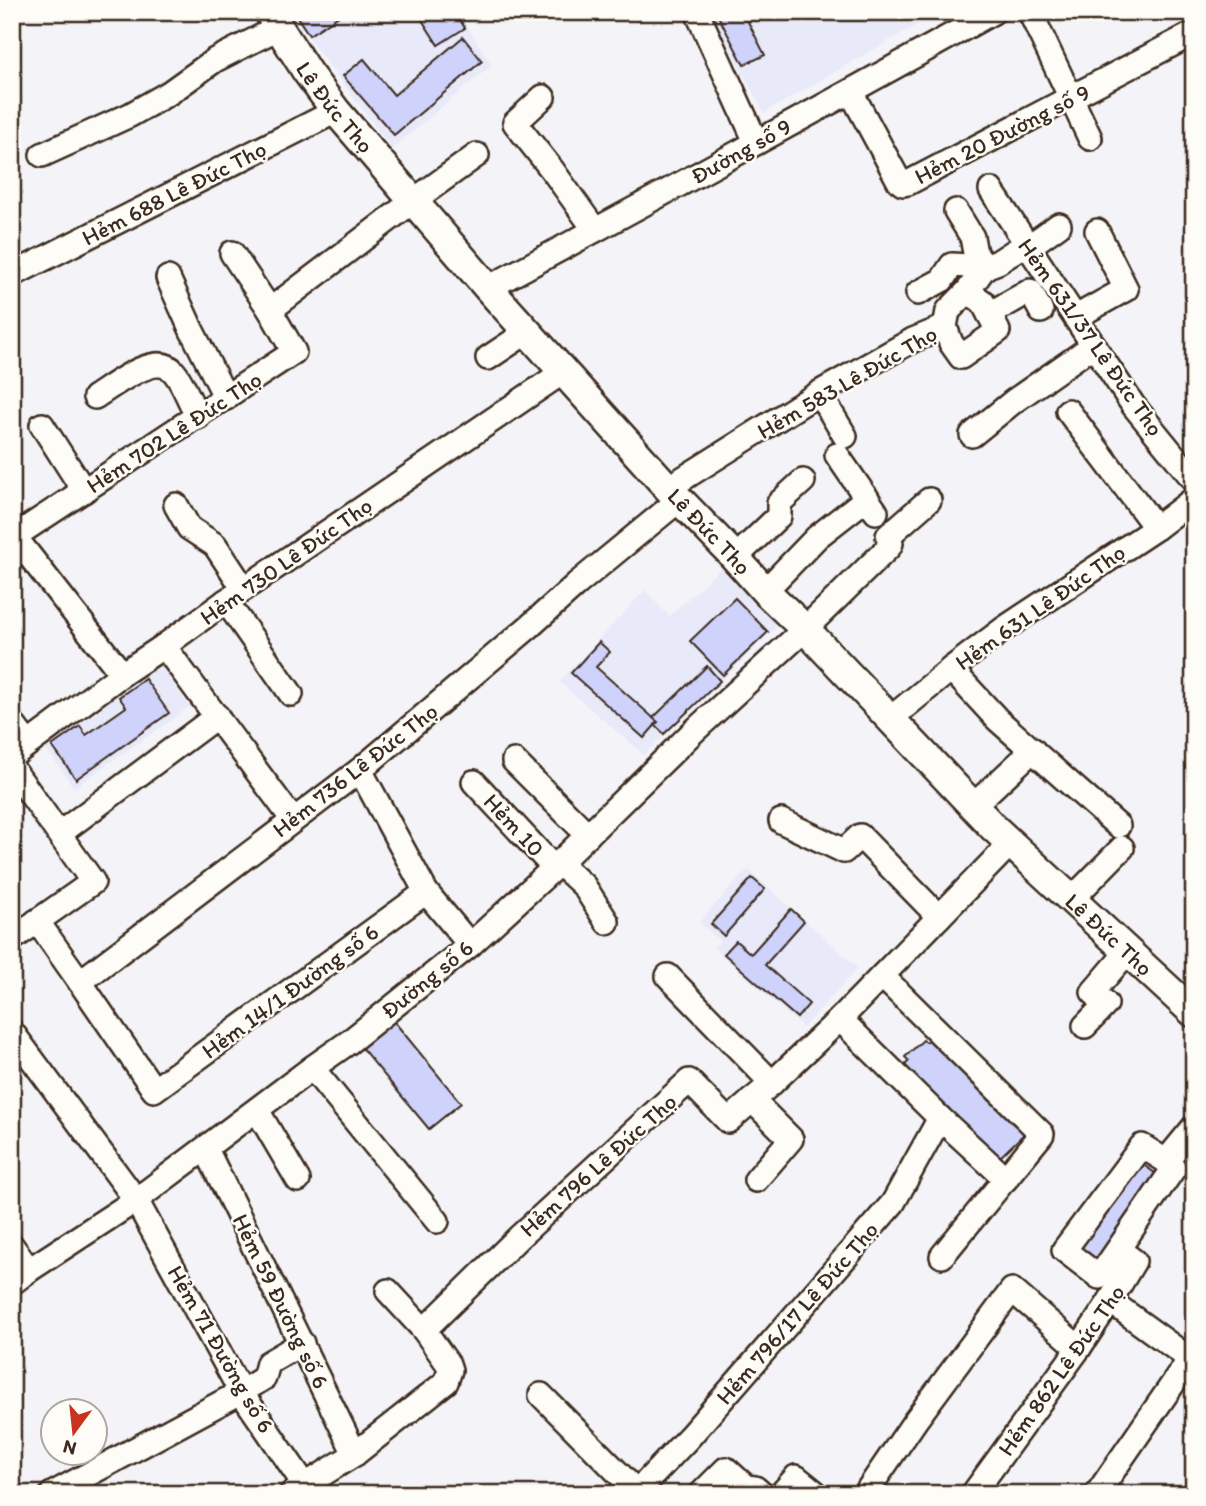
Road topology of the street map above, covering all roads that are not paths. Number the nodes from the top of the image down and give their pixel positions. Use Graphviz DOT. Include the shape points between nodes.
graph roads {
  1 [pos="697,12"];
  2 [pos="993,12"];
  3 [pos="1030,12"];
  4 [pos="273,20"];
  5 [pos="1194,33"];
  6 [pos="851,92"];
  7 [pos="543,97"];
  8 [pos="1072,98"];
  9 [pos="336,111"];
  10 [pos="1090,138"];
  11 [pos="756,142"];
  12 [pos="42,155"];
  13 [pos="477,155"];
  14 [pos="991,190"];
  15 [pos="413,201"];
  16 [pos="956,211"];
  17 [pos="1059,225"];
  18 [pos="595,230"];
  19 [pos="1097,231"];
  20 [pos="1021,249"];
  21 [pos="232,253"];
  22 [pos="985,267"];
  23 [pos="12,275"];
  24 [pos="168,278"];
  25 [pos="488,288"];
  26 [pos="967,292"];
  27 [pos="918,293"];
  28 [pos="270,310"];
  29 [pos="1041,311"];
  30 [pos="1076,317"];
  31 [pos="994,322"];
  32 [pos="945,327"];
  33 [pos="527,332"];
  34 [pos="1094,345"];
  35 [pos="488,358"];
  36 [pos="563,372"];
  37 [pos="819,393"];
  38 [pos="96,397"];
  39 [pos="226,398"];
  40 [pos="1068,411"];
  41 [pos="198,417"];
  42 [pos="42,425"];
  43 [pos="972,435"];
  44 [pos="1194,480"];
  45 [pos="803,481"];
  46 [pos="84,491"];
  47 [pos="673,494"];
  48 [pos="1194,499"];
  49 [pos="929,500"];
  50 [pos="176,505"];
  51 [pos="1156,528"];
  52 [pos="13,537"];
  53 [pos="735,558"];
  54 [pos="765,591"];
  55 [pos="235,595"];
  56 [pos="805,629"];
  57 [pos="164,646"];
  58 [pos="951,669"];
  59 [pos="122,674"];
  60 [pos="291,694"];
  61 [pos="217,716"];
  62 [pos="890,719"];
  63 [pos="12,723"];
  64 [pos="20,750"];
  65 [pos="1033,750"];
  66 [pos="514,761"];
  67 [pos="12,768"];
  68 [pos="360,770"];
  69 [pos="474,782"];
  70 [pos="973,806"];
  71 [pos="293,820"];
  72 [pos="781,821"];
  73 [pos="59,834"];
  74 [pos="588,835"];
  75 [pos="1010,844"];
  76 [pos="556,866"];
  77 [pos="426,892"];
  78 [pos="1071,900"];
  79 [pos="939,917"];
  80 [pos="37,921"];
  81 [pos="607,922"];
  82 [pos="12,939"];
  83 [pos="470,945"];
  84 [pos="1128,951"];
  85 [pos="668,976"];
  86 [pos="882,976"];
  87 [pos="80,982"];
  88 [pos="1192,1008"];
  89 [pos="841,1019"];
  90 [pos="1085,1026"];
  91 [pos="12,1032"];
  92 [pos="312,1068"];
  93 [pos="772,1083"];
  94 [pos="752,1100"];
  95 [pos="257,1110"];
  96 [pos="940,1118"];
  97 [pos="1194,1127"];
  98 [pos="206,1149"];
  99 [pos="1167,1161"];
  100 [pos="1006,1179"];
  101 [pos="298,1180"];
  102 [pos="756,1180"];
  103 [pos="136,1200"];
  104 [pos="437,1221"];
  105 [pos="12,1246"];
  106 [pos="1119,1250"];
  107 [pos="942,1256"];
  108 [pos="21,1277"];
  109 [pos="388,1291"];
  110 [pos="1110,1301"];
  111 [pos="424,1330"];
  112 [pos="302,1343"];
  113 [pos="1079,1348"];
  114 [pos="241,1392"];
  115 [pos="541,1395"];
  116 [pos="355,1454"];
  117 [pos="302,1491"];
  118 [pos="749,1492"];
  119 [pos="637,1493"];
  120 [pos="52,1494"];
  121 [pos="701,1494"];
  122 [pos="781,1494"];
  123 [pos="817,1494"];
  124 [pos="865,1494"];
  125 [pos="973,1494"];
  126 [pos="1097,1494"];
  1 -- 11 [label="street"];
  2 -- 6 [label="street, Đường số 9"];
  3 -- 8 [label="street"];
  4 -- 9 [label="main road, Lê Đức Thọ"];
  4 -- 12 [label="street" via="169,93"];
  5 -- 8 [label="street, Hẻm 20 Đường số 9"];
  6 -- 8 [label="street, Hẻm 20 Đường số 9" via="903,184"];
  6 -- 11 [label="street, Đường số 9"];
  7 -- 18 [label="street" via="515,122"];
  8 -- 10 [label="street"];
  9 -- 15 [label="main road, Lê Đức Thọ"];
  9 -- 23 [label="street, Hẻm 688 Lê Đức Thọ"];
  11 -- 18 [label="street, Đường số 9"];
  13 -- 15 [label="street"];
  14 -- 20 [label="street, Hẻm 631/37 Lê Đức Thọ"];
  15 -- 25 [label="main road, Lê Đức Thọ"];
  15 -- 28 [label="street"];
  16 -- 22 [label="street"];
  17 -- 20 [label="street"];
  18 -- 25 [label="street, Đường số 9"];
  19 -- 30 [label="street" via="1126,289"];
  20 -- 22 [label="street"];
  20 -- 30 [label="street, Hẻm 631/37 Lê Đức Thọ"];
  21 -- 28 [label="street, Hẻm 702 Lê Đức Thọ"];
  22 -- 26 [label="street, Hẻm 583 Lê Đức Thọ"];
  22 -- 27 [label="street" via="952,265 942,280"];
  24 -- 39 [label="street"];
  25 -- 33 [label="main road, Lê Đức Thọ"];
  26 -- 31 [label="street" via="982,301"];
  26 -- 32 [label="street, Hẻm 583 Lê Đức Thọ" via="948,311"];
  28 -- 39 [label="street, Hẻm 702 Lê Đức Thọ" via="294,352"];
  29 -- 31 [label="street" via="1030,291"];
  30 -- 34 [label="street, Hẻm 631/37 Lê Đức Thọ"];
  31 -- 32 [label="street" via="961,357"];
  32 -- 37 [label="street, Hẻm 583 Lê Đức Thọ"];
  33 -- 35 [label="street"];
  33 -- 36 [label="main road, Lê Đức Thọ"];
  34 -- 43 [label="street"];
  34 -- 44 [label="street, Hẻm 631/37 Lê Đức Thọ" via="1133,405"];
  36 -- 47 [label="main road, Lê Đức Thọ"];
  36 -- 55 [label="street, Hẻm 730 Lê Đức Thọ"];
  37 -- 47 [label="street, Hẻm 583 Lê Đức Thọ"];
  37 -- 54 [label="street" via="871,505 817,537"];
  38 -- 41 [label="street" via="142,369 166,365 175,372"];
  39 -- 41 [label="street, Hẻm 702 Lê Đức Thọ"];
  40 -- 51 [label="street"];
  41 -- 46 [label="street, Hẻm 702 Lê Đức Thọ"];
  42 -- 46 [label="street"];
  45 -- 53 [label="street" via="779,503 779,516"];
  46 -- 52 [label="street, Hẻm 702 Lê Đức Thọ"];
  47 -- 53 [label="main road, Lê Đức Thọ"];
  47 -- 68 [label="street, Hẻm 736 Lê Đức Thọ" via="530,626"];
  48 -- 51 [label="street, Hẻm 631 Lê Đức Thọ"];
  49 -- 56 [label="street, Đường số 6" via="888,536 889,547"];
  50 -- 55 [label="street" via="189,528 215,545"];
  51 -- 58 [label="street, Hẻm 631 Lê Đức Thọ"];
  52 -- 59 [label="street"];
  53 -- 54 [label="main road, Lê Đức Thọ"];
  54 -- 56 [label="main road, Lê Đức Thọ"];
  55 -- 57 [label="street, Hẻm 730 Lê Đức Thọ"];
  55 -- 60 [label="street"];
  56 -- 62 [label="main road, Lê Đức Thọ"];
  56 -- 74 [label="street, Đường số 6"];
  57 -- 59 [label="street, Hẻm 730 Lê Đức Thọ"];
  57 -- 61 [label="street"];
  58 -- 62 [label="street, Hẻm 631 Lê Đức Thọ"];
  58 -- 65 [label="street"];
  59 -- 64 [label="street, Hẻm 730 Lê Đức Thọ"];
  61 -- 71 [label="street"];
  61 -- 73 [label="street"];
  62 -- 70 [label="main road, Lê Đức Thọ"];
  63 -- 64 [label="street"];
  65 -- 70 [label="street"];
  65 -- 78 [label="street" via="1120,837"];
  66 -- 74 [label="street"];
  67 -- 73 [label="street"];
  68 -- 71 [label="street, Hẻm 736 Lê Đức Thọ"];
  68 -- 77 [label="street"];
  69 -- 76 [label="street, Hẻm 10"];
  70 -- 75 [label="main road, Lê Đức Thọ"];
  71 -- 87 [label="street, Hẻm 736 Lê Đức Thọ"];
  72 -- 79 [label="street" via="844,851 860,836"];
  73 -- 80 [label="street" via="93,882"];
  74 -- 76 [label="street, Đường số 6"];
  75 -- 78 [label="main road, Lê Đức Thọ"];
  75 -- 79 [label="street, Hẻm 796 Lê Đức Thọ"];
  76 -- 81 [label="street, Hẻm 10" via="584,886"];
  76 -- 83 [label="street, Đường số 6"];
  77 -- 83 [label="street"];
  77 -- 87 [label="street, Hẻm 14/1 Đường số 6" via="154,1090"];
  78 -- 84 [label="main road, Lê Đức Thọ"];
  79 -- 86 [label="street, Hẻm 796 Lê Đức Thọ"];
  80 -- 82 [label="street"];
  80 -- 87 [label="street"];
  83 -- 92 [label="street, Đường số 6"];
  84 -- 88 [label="main road, Lê Đức Thọ"];
  84 -- 90 [label="street" via="1093,992 1105,1004"];
  85 -- 93 [label="street"];
  86 -- 89 [label="street, Hẻm 796 Lê Đức Thọ"];
  86 -- 100 [label="street" via="1042,1134"];
  89 -- 93 [label="street, Hẻm 796 Lê Đức Thọ"];
  89 -- 96 [label="street"];
  91 -- 103 [label="street, Hẻm 71 Đường số 6"];
  92 -- 95 [label="street, Đường số 6"];
  92 -- 104 [label="street"];
  93 -- 94 [label="street, Hẻm 796 Lê Đức Thọ"];
  94 -- 102 [label="street" via="791,1139"];
  94 -- 111 [label="street, Hẻm 796 Lê Đức Thọ" via="728,1121 690,1081"];
  95 -- 98 [label="street, Đường số 6"];
  95 -- 101 [label="street"];
  96 -- 100 [label="street"];
  96 -- 119 [label="street, Hẻm 796/17 Lê Đức Thọ" via="893,1203"];
  97 -- 99 [label="street, Hẻm 862 Lê Đức Thọ"];
  98 -- 103 [label="street, Đường số 6"];
  98 -- 112 [label="street, Hẻm 59 Đường số 6"];
  99 -- 106 [label="street, Hẻm 862 Lê Đức Thọ" via="1174,1168"];
  99 -- 106 [label="street, Hẻm 862 Lê Đức Thọ" via="1142,1146 1064,1250 1100,1277"];
  100 -- 107 [label="street"];
  103 -- 108 [label="street, Đường số 6"];
  103 -- 114 [label="street, Hẻm 71 Đường số 6"];
  105 -- 108 [label="street"];
  106 -- 110 [label="street, Hẻm 862 Lê Đức Thọ" via="1135,1261"];
  109 -- 111 [label="street"];
  110 -- 113 [label="street, Hẻm 862 Lê Đức Thọ"];
  110 -- 126 [label="street" via="1190,1359"];
  111 -- 116 [label="street" via="448,1364 446,1382"];
  112 -- 114 [label="street" via="268,1363 264,1378"];
  112 -- 116 [label="street, Hẻm 59 Đường số 6"];
  113 -- 124 [label="street" via="1012,1290"];
  113 -- 125 [label="street, Hẻm 862 Lê Đức Thọ"];
  114 -- 117 [label="street, Hẻm 71 Đường số 6"];
  114 -- 120 [label="street"];
  115 -- 119 [label="street"];
  116 -- 117 [label="street"];
  118 -- 121 [label="street" via="726,1469"];
  122 -- 123 [label="street" via="796,1477"];
}
